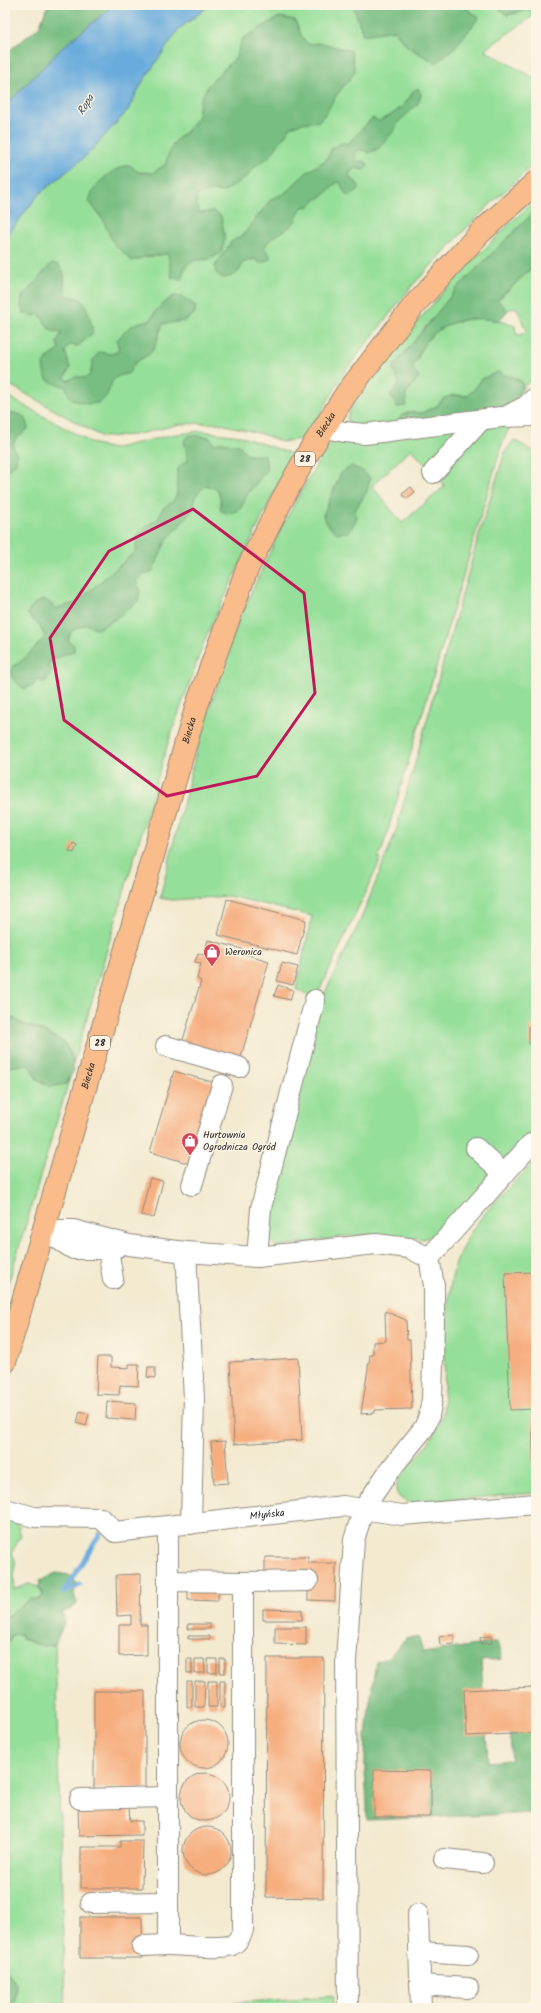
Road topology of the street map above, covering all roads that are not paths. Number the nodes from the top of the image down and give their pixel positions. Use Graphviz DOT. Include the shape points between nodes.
graph roads {
  1 [pos="536,182"];
  2 [pos="536,396"];
  3 [pos="536,416"];
  4 [pos="501,417"];
  5 [pos="481,420"];
  6 [pos="325,428"];
  7 [pos="433,473"];
  8 [pos="315,1000"];
  9 [pos="166,1046"];
  10 [pos="239,1067"];
  11 [pos="222,1085"];
  12 [pos="536,1142"];
  13 [pos="476,1148"];
  14 [pos="504,1174"];
  15 [pos="192,1185"];
  16 [pos="44,1230"];
  17 [pos="129,1245"];
  18 [pos="108,1249"];
  19 [pos="186,1252"];
  20 [pos="257,1257"];
  21 [pos="429,1258"];
  22 [pos="113,1279"];
  23 [pos="5,1362"];
  24 [pos="536,1504"];
  25 [pos="5,1508"];
  26 [pos="364,1508"];
  27 [pos="191,1524"];
  28 [pos="168,1526"];
  29 [pos="169,1581"];
  30 [pos="308,1581"];
  31 [pos="243,1582"];
  32 [pos="168,1797"];
  33 [pos="80,1799"];
  34 [pos="444,1859"];
  35 [pos="483,1863"];
  36 [pos="168,1902"];
  37 [pos="91,1903"];
  38 [pos="418,1914"];
  39 [pos="168,1945"];
  40 [pos="142,1946"];
  41 [pos="419,1952"];
  42 [pos="468,1955"];
  43 [pos="420,1985"];
  44 [pos="468,1988"];
  45 [pos="348,2008"];
  46 [pos="421,2008"];
  1 -- 6 [label="main road, Biecka / 28" via="481,232 415,304 346,394"];
  2 -- 4 [label="street" via="526,406"];
  3 -- 4 [label="street"];
  4 -- 5 [label="street"];
  5 -- 6 [label="street" via="365,434"];
  5 -- 7 [label="street"];
  6 -- 16 [label="main road, Biecka / 28" via="282,500 247,568 222,632 197,705"];
  8 -- 20 [label="street" via="261,1208"];
  9 -- 10 [label="street"];
  11 -- 15 [label="street"];
  12 -- 14 [label="street" via="531,1144"];
  13 -- 14 [label="street"];
  14 -- 21 [label="street"];
  16 -- 17 [label="street" via="73,1230"];
  16 -- 18 [label="street" via="73,1249"];
  16 -- 23 [label="main road, Biecka / 28"];
  17 -- 18 [label="street"];
  17 -- 19 [label="street"];
  18 -- 22 [label="street"];
  19 -- 20 [label="street"];
  19 -- 27 [label="street" via="194,1398"];
  20 -- 21 [label="street" via="376,1244 409,1248"];
  21 -- 26 [label="street" via="434,1285 434,1320 432,1400 429,1416 424,1428 389,1471"];
  24 -- 26 [label="street, Młyńska" via="402,1515"];
  25 -- 28 [label="street, Młyńska" via="34,1517 101,1518 115,1532"];
  26 -- 27 [label="street, Młyńska" via="343,1506"];
  26 -- 45 [label="street" via="354,1540 346,1661"];
  27 -- 28 [label="street, Młyńska"];
  28 -- 29 [label="street"];
  29 -- 31 [label="street"];
  29 -- 32 [label="street"];
  30 -- 31 [label="street"];
  31 -- 39 [label="street" via="243,1930 240,1938 222,1947"];
  32 -- 33 [label="street"];
  32 -- 36 [label="street"];
  34 -- 35 [label="street"];
  36 -- 37 [label="street"];
  36 -- 39 [label="street"];
  38 -- 41 [label="street"];
  39 -- 40 [label="street"];
  41 -- 42 [label="street"];
  41 -- 43 [label="street"];
  43 -- 44 [label="street"];
  43 -- 46 [label="street"];
}
